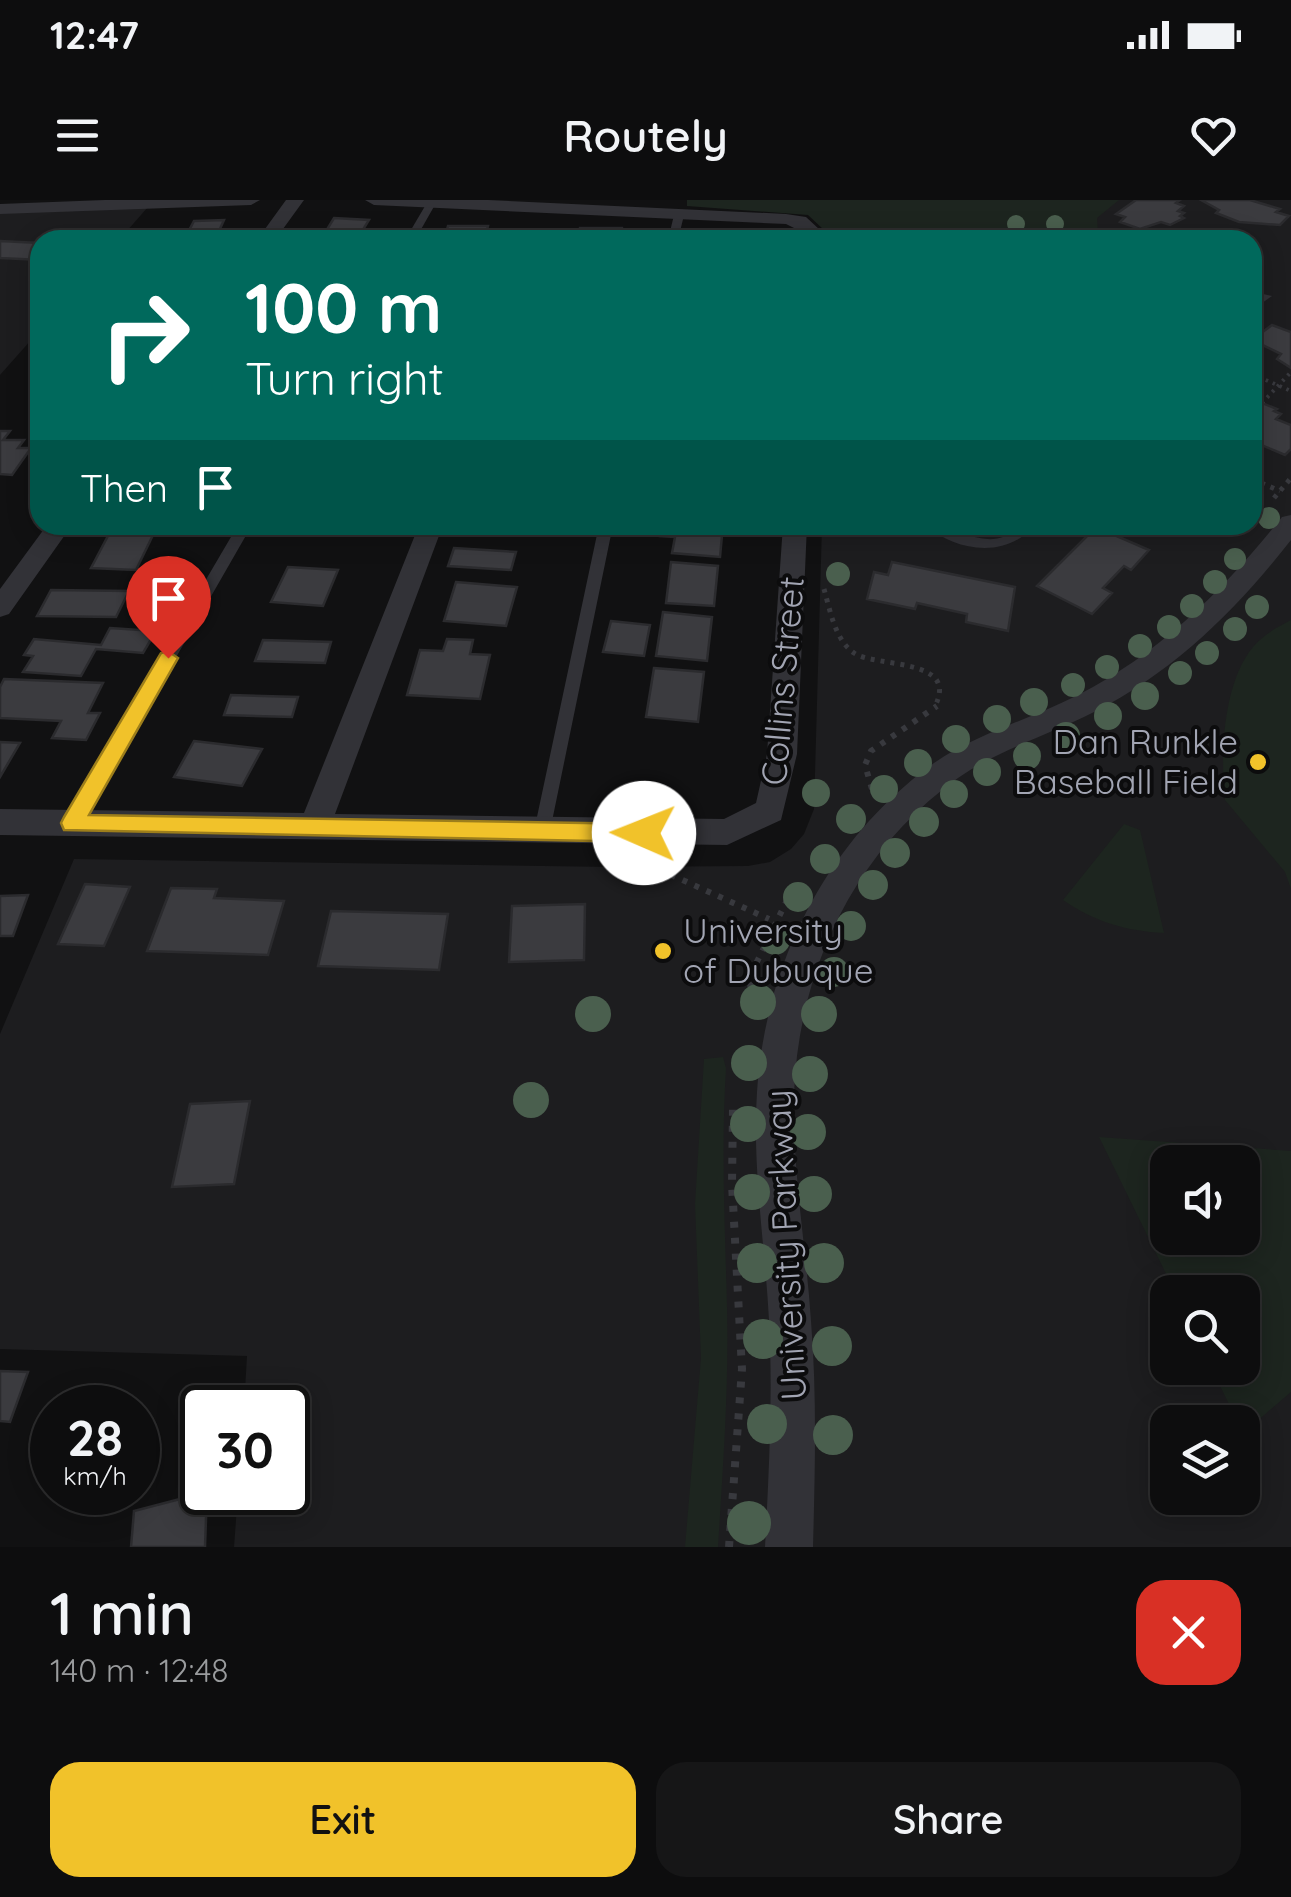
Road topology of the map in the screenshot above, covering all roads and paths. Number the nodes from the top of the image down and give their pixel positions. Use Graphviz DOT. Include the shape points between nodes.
graph roads {
  1 [pos="251,200"];
  2 [pos="295,200"];
  3 [pos="374,200"];
  4 [pos="431,203"];
  5 [pos="652,207"];
  6 [pos="0,209"];
  7 [pos="679,214"];
  8 [pos="273,230"];
  9 [pos="416,230"];
  10 [pos="675,230"];
  11 [pos="811,230"];
  12 [pos="1268,296"];
  13 [pos="1262,300"];
  14 [pos="1291,372"];
  15 [pos="1262,379"];
  16 [pos="1278,386"];
  17 [pos="1291,391"];
  18 [pos="1262,403"];
  19 [pos="1291,478"];
  20 [pos="1280,506"];
  21 [pos="53,535"];
  22 [pos="239,535"];
  23 [pos="427,535"];
  24 [pos="604,535"];
  25 [pos="794,535"];
  26 [pos="948,535"];
  27 [pos="1018,535"];
  28 [pos="822,582"];
  29 [pos="0,608"];
  30 [pos="886,776"];
  31 [pos="872,789"];
  32 [pos="859,802"];
  33 [pos="0,822"];
  34 [pos="72,823"];
  35 [pos="314,828"];
  36 [pos="542,831"];
  37 [pos="644,833"];
  38 [pos="792,891"];
  39 [pos="769,919"];
  40 [pos="744,1027"];
  41 [pos="734,1100"];
  42 [pos="729,1547"];
  43 [pos="789,1547"];
  1 -- 6 [label="street"];
  2 -- 8 [label="street"];
  3 -- 4 [label="street"];
  4 -- 5 [label="street" via="549,219"];
  4 -- 9 [label="lane"];
  5 -- 7 [label="street"];
  7 -- 10 [label="lane"];
  7 -- 11 [label="street" via="786,219"];
  12 -- 13 [label="lane"];
  14 -- 16 [label="path"];
  15 -- 16 [label="path"];
  16 -- 17 [label="path"];
  16 -- 18 [label="path"];
  19 -- 20 [label="path"];
  20 -- 43 [label="street, University Parkway" via="1216,614 1087,704 948,769 860,850 824,908 795,984 778,1064 794,1392"];
  21 -- 29 [label="street"];
  22 -- 34 [label="lane"];
  23 -- 35 [label="street"];
  24 -- 36 [label="lane"];
  25 -- 37 [label="street, Collins Street" via="779,774 770,811 727,832"];
  26 -- 27 [label="lane" via="980,544"];
  28 -- 31 [label="path" via="852,652 917,666 938,690 937,706 864,760"];
  30 -- 31 [label="path"];
  31 -- 32 [label="path"];
  33 -- 34 [label="street"];
  34 -- 35 [label="street"];
  35 -- 36 [label="street"];
  36 -- 37 [label="street"];
  37 -- 39 [label="path" via="646,864"];
  38 -- 40 [label="path" via="752,972"];
  41 -- 42 [label="path" via="742,1369"];
}
